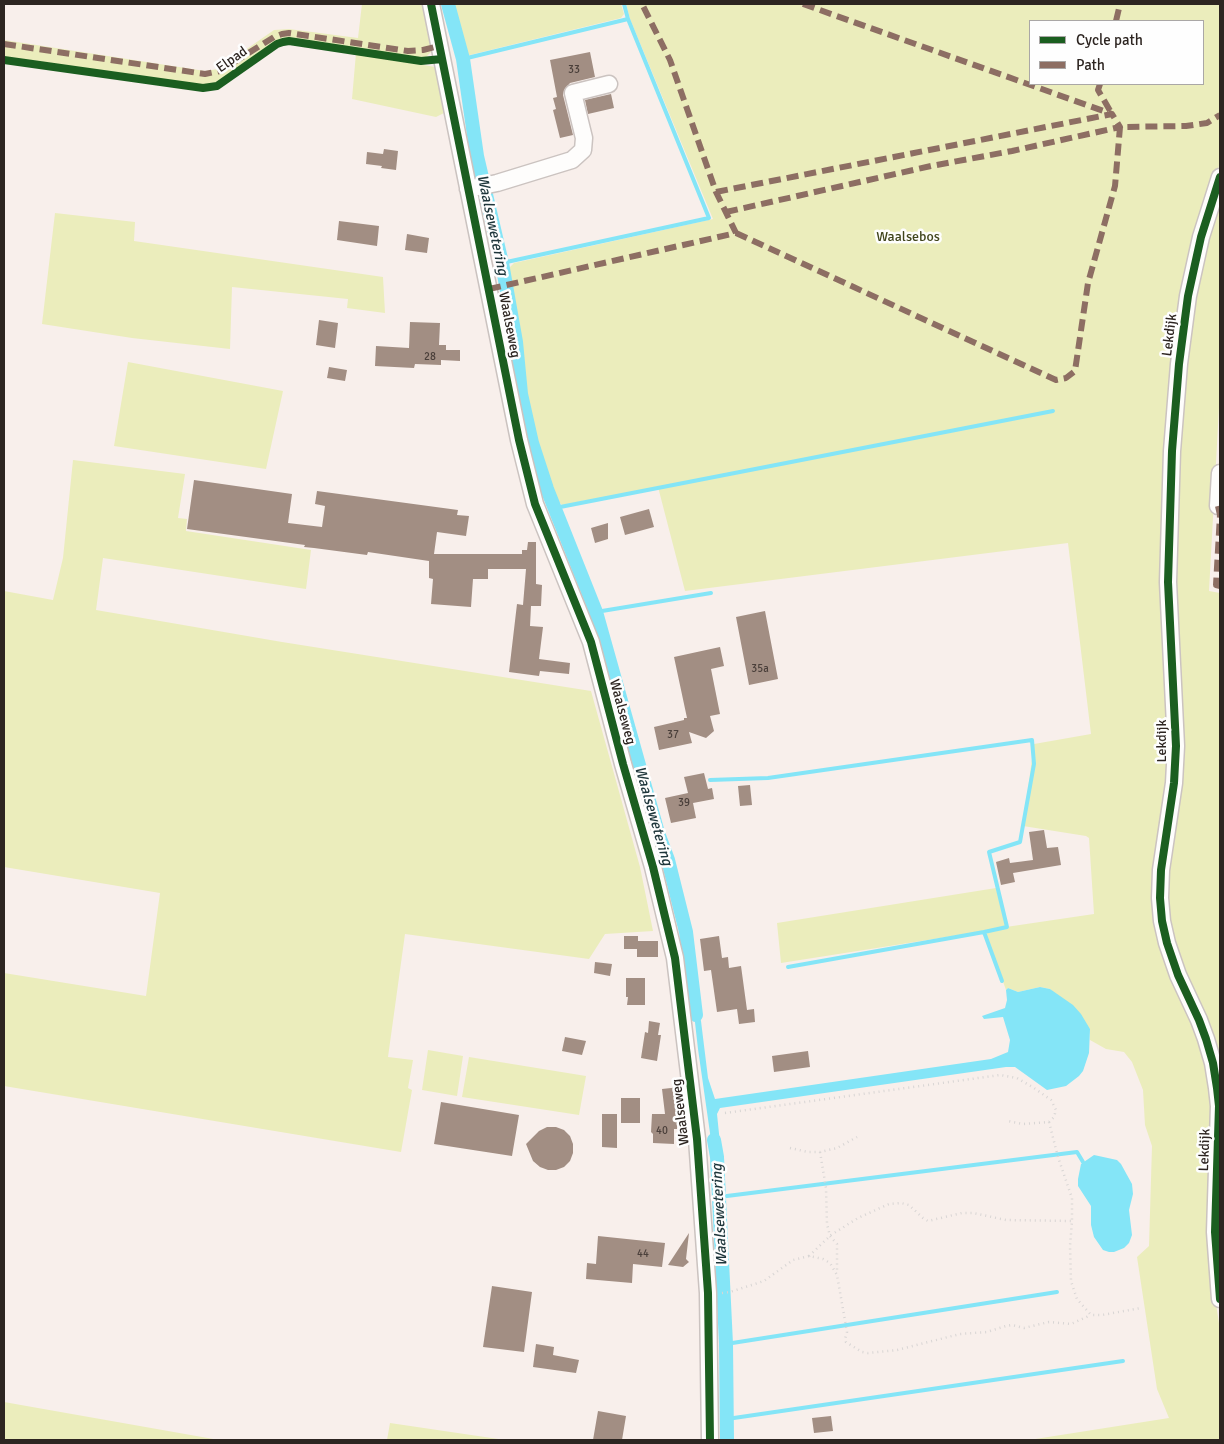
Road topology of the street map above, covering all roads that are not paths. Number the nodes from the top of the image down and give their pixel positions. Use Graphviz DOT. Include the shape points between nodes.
graph roads {
  1 [pos="431,4"];
  2 [pos="609,84"];
  3 [pos="1220,177"];
  4 [pos="471,189"];
  5 [pos="1220,473"];
  6 [pos="1219,506"];
  7 [pos="1220,1299"];
  8 [pos="710,1440"];
  1 -- 4 [label="street, Waalseweg"];
  2 -- 4 [label="street" via="573,93 584,138 583,150 572,160"];
  3 -- 7 [label="street, Lekdijk" via="1201,237 1188,296 1179,364 1172,451 1168,582 1176,746 1160,898 1167,943 1200,1020 1217,1088 1216,1232"];
  4 -- 8 [label="street, Waalseweg" via="508,388 536,504 591,642 675,958 697,1139 708,1293"];
  5 -- 6 [label="street"];
}
